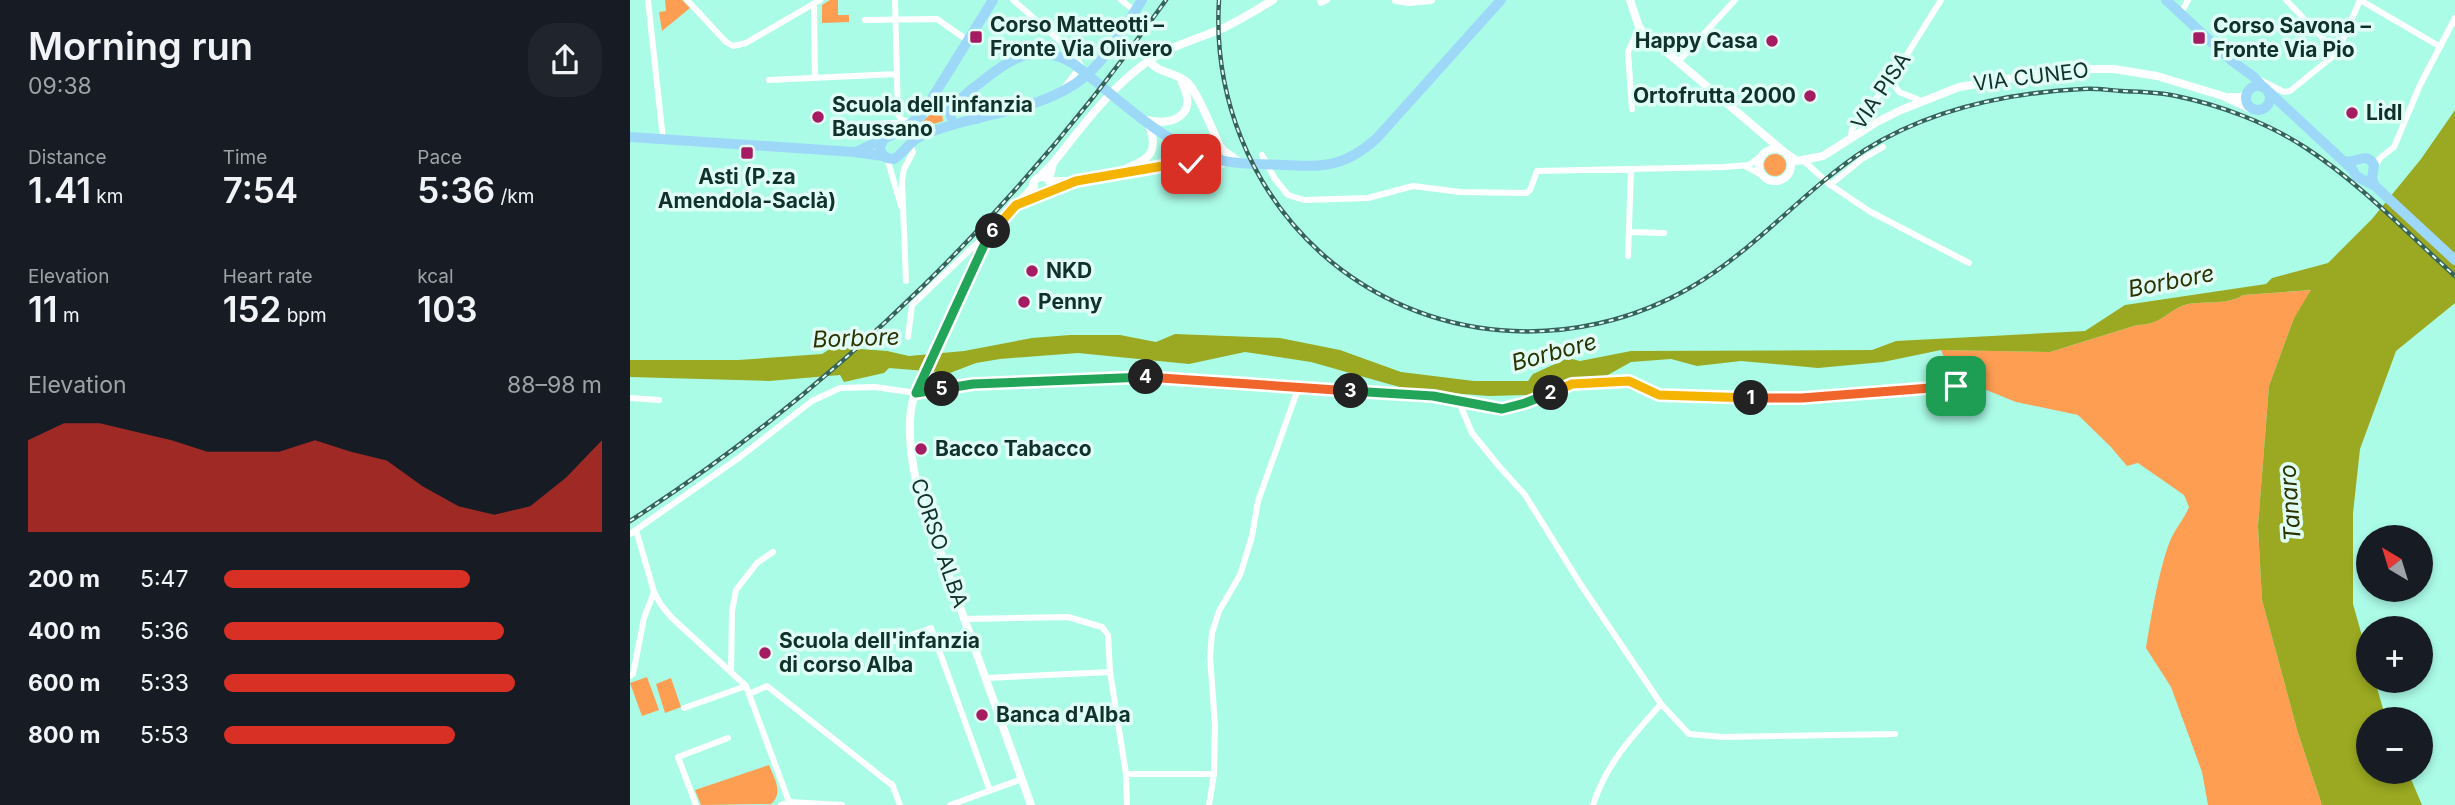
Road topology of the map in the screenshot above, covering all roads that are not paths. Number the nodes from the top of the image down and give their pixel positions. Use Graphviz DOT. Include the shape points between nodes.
graph roads {
  1 [pos="648,0"];
  2 [pos="687,0"];
  3 [pos="895,0"];
  4 [pos="993,0"];
  5 [pos="1013,0"];
  6 [pos="1121,0"];
  7 [pos="1142,0"];
  8 [pos="1273,0"];
  9 [pos="1396,0"];
  10 [pos="1431,0"];
  11 [pos="1501,0"];
  12 [pos="1630,0"];
  13 [pos="1735,0"];
  14 [pos="1941,0"];
  15 [pos="2166,0"];
  16 [pos="2188,0"];
  17 [pos="2286,0"];
  18 [pos="2360,0"];
  19 [pos="817,2"];
  20 [pos="1135,11"];
  21 [pos="2181,13"];
  22 [pos="2455,18"];
  23 [pos="896,19"];
  24 [pos="865,20"];
  25 [pos="1639,27"];
  26 [pos="967,40"];
  27 [pos="2439,46"];
  28 [pos="2337,53"];
  29 [pos="1149,61"];
  30 [pos="1678,62"];
  31 [pos="2243,71"];
  32 [pos="897,74"];
  33 [pos="815,77"];
  34 [pos="1179,77"];
  35 [pos="2255,77"];
  36 [pos="769,80"];
  37 [pos="1891,80"];
  38 [pos="972,89"];
  39 [pos="2266,89"];
  40 [pos="1062,91"];
  41 [pos="2248,92"];
  42 [pos="2223,96"];
  43 [pos="959,100"];
  44 [pos="1922,102"];
  45 [pos="941,104"];
  46 [pos="927,107"];
  47 [pos="2252,108"];
  48 [pos="1632,109"];
  49 [pos="2263,110"];
  50 [pos="951,115"];
  51 [pos="977,119"];
  52 [pos="1147,120"];
  53 [pos="2297,120"];
  54 [pos="909,121"];
  55 [pos="871,124"];
  56 [pos="896,128"];
  57 [pos="943,128"];
  58 [pos="1764,136"];
  59 [pos="1851,136"];
  60 [pos="630,137"];
  61 [pos="663,139"];
  62 [pos="884,139"];
  63 [pos="1883,147"];
  64 [pos="854,152"];
  65 [pos="1785,152"];
  66 [pos="1262,155"];
  67 [pos="1762,155"];
  68 [pos="905,156"];
  69 [pos="885,157"];
  70 [pos="1804,161"];
  71 [pos="1053,163"];
  72 [pos="1242,164"];
  73 [pos="2354,165"];
  74 [pos="2375,165"];
  75 [pos="1743,166"];
  76 [pos="1631,170"];
  77 [pos="1115,173"];
  78 [pos="1788,174"];
  79 [pos="1763,176"];
  80 [pos="1049,180"];
  81 [pos="2362,180"];
  82 [pos="1076,181"];
  83 [pos="1035,183"];
  84 [pos="1830,185"];
  85 [pos="2375,186"];
  86 [pos="1049,191"];
  87 [pos="1040,194"];
  88 [pos="1016,205"];
  89 [pos="904,212"];
  90 [pos="1629,232"];
  91 [pos="1664,233"];
  92 [pos="985,243"];
  93 [pos="1628,256"];
  94 [pos="2455,260"];
  95 [pos="1969,262"];
  96 [pos="906,281"];
  97 [pos="908,337"];
  98 [pos="1956,386"];
  99 [pos="1298,389"];
  100 [pos="916,393"];
  101 [pos="630,398"];
  102 [pos="659,400"];
  103 [pos="1458,400"];
  104 [pos="633,532"];
  105 [pos="774,552"];
  106 [pos="654,592"];
  107 [pos="964,619"];
  108 [pos="889,643"];
  109 [pos="731,672"];
  110 [pos="1110,672"];
  111 [pos="630,677"];
  112 [pos="986,678"];
  113 [pos="746,686"];
  114 [pos="749,694"];
  115 [pos="1661,704"];
  116 [pos="684,708"];
  117 [pos="1895,734"];
  118 [pos="728,738"];
  119 [pos="1126,774"];
  120 [pos="1214,774"];
  121 [pos="1022,779"];
  122 [pos="990,791"];
  123 [pos="789,802"];
  124 [pos="696,805"];
  125 [pos="781,805"];
  126 [pos="842,805"];
  127 [pos="900,805"];
  128 [pos="950,805"];
  129 [pos="1031,805"];
  130 [pos="1127,805"];
  131 [pos="1209,805"];
  132 [pos="1592,805"];
  1 -- 61 [label="street"];
  2 -- 19 [label="street" via="733,46"];
  3 -- 23 [label="street"];
  4 -- 26 [label="main road"];
  5 -- 40 [label="street" via="1074,54 1081,66"];
  6 -- 20 [label="street"];
  7 -- 20 [label="main road"];
  8 -- 29 [label="street, CORSO ALBA"];
  9 -- 10 [label="street"];
  11 -- 72 [label="main road" via="1371,144 1349,159 1319,166"];
  12 -- 25 [label="street"];
  13 -- 30 [label="street"];
  14 -- 37 [label="street, VIA PISA"];
  15 -- 21 [label="main road"];
  16 -- 21 [label="street"];
  17 -- 28 [label="street"];
  18 -- 27 [label="street"];
  18 -- 28 [label="street"];
  19 -- 33 [label="street"];
  20 -- 40 [label="main road" via="1088,74"];
  21 -- 31 [label="main road"];
  22 -- 27 [label="street"];
  23 -- 24 [label="street"];
  23 -- 26 [label="street" via="936,19"];
  23 -- 32 [label="street"];
  25 -- 30 [label="street"];
  25 -- 48 [label="street" via="1628,52"];
  26 -- 46 [label="main road"];
  27 -- 74 [label="street" via="2394,147"];
  28 -- 35 [label="street" via="2287,92"];
  29 -- 34 [label="street"];
  29 -- 71 [label="street, CORSO ALBA" via="1102,103"];
  30 -- 58 [label="street"];
  31 -- 35 [label="main road"];
  31 -- 41 [label="main road"];
  32 -- 33 [label="street"];
  32 -- 54 [label="street" via="898,115"];
  33 -- 36 [label="street"];
  34 -- 52 [label="street" via="1188,102 1181,116 1167,123"];
  34 -- 72 [label="street" via="1190,86 1224,151"];
  35 -- 39 [label="main road"];
  37 -- 44 [label="street" via="1901,94"];
  37 -- 59 [label="street, VIA PISA"];
  38 -- 43 [label="main road"];
  38 -- 51 [label="main road" via="969,106"];
  38 -- 52 [label="main road" via="1017,57 1048,53 1065,58"];
  39 -- 41 [label="main road" via="2256,86"];
  39 -- 49 [label="main road" via="2270,102"];
  39 -- 53 [label="main road"];
  40 -- 51 [label="main road"];
  41 -- 42 [label="street, VIA CUNEO" via="2240,97"];
  41 -- 47 [label="main road"];
  42 -- 44 [label="street, VIA CUNEO" via="2137,72 2067,69 1959,87"];
  42 -- 47 [label="street, VIA CUNEO"];
  43 -- 45 [label="main road"];
  43 -- 50 [label="main road"];
  44 -- 59 [label="street, VIA CUNEO"];
  45 -- 46 [label="main road"];
  45 -- 50 [label="main road"];
  46 -- 54 [label="main road"];
  47 -- 49 [label="main road"];
  49 -- 53 [label="main road" via="2276,109"];
  50 -- 57 [label="main road"];
  51 -- 57 [label="main road"];
  52 -- 72 [label="main road" via="1195,152"];
  52 -- 77 [label="street" via="1154,142 1150,154"];
  53 -- 73 [label="main road" via="2343,161"];
  54 -- 56 [label="main road"];
  55 -- 56 [label="street"];
  56 -- 62 [label="main road"];
  57 -- 68 [label="main road" via="909,143"];
  58 -- 65 [label="street"];
  58 -- 67 [label="street"];
  59 -- 70 [label="street, VIA PISA" via="1824,156"];
  60 -- 61 [label="main road"];
  61 -- 64 [label="main road"];
  62 -- 64 [label="main road"];
  62 -- 69 [label="main road" via="880,150"];
  63 -- 84 [label="street"];
  64 -- 69 [label="main road"];
  65 -- 67 [label="street" via="1771,149"];
  65 -- 70 [label="street"];
  65 -- 78 [label="street" via="1791,166"];
  66 -- 76 [label="street" via="1288,195 1304,200 1368,198 1413,186 1527,193 1537,171"];
  67 -- 75 [label="street"];
  67 -- 79 [label="street" via="1758,165"];
  68 -- 69 [label="main road"];
  68 -- 89 [label="street"];
  69 -- 89 [label="street"];
  70 -- 78 [label="street, VIA PISA"];
  70 -- 84 [label="street"];
  71 -- 80 [label="street"];
  71 -- 83 [label="street, CORSO ALBA"];
  72 -- 77 [label="street" via="1177,165"];
  73 -- 74 [label="main road" via="2363,157"];
  73 -- 81 [label="main road"];
  74 -- 81 [label="main road" via="2369,178"];
  74 -- 85 [label="main road"];
  75 -- 76 [label="street"];
  75 -- 79 [label="street"];
  76 -- 90 [label="street"];
  77 -- 82 [label="street"];
  78 -- 79 [label="street" via="1775,181"];
  80 -- 82 [label="street"];
  80 -- 83 [label="street" via="1044,177"];
  80 -- 86 [label="street"];
  81 -- 85 [label="main road"];
  82 -- 86 [label="street, CORSO ALBA"];
  83 -- 87 [label="street"];
  83 -- 88 [label="street, CORSO ALBA"];
  84 -- 95 [label="street" via="1869,211"];
  85 -- 94 [label="main road"];
  86 -- 87 [label="street, CORSO ALBA"];
  87 -- 88 [label="street, CORSO ALBA"];
  88 -- 92 [label="street, CORSO ALBA"];
  89 -- 96 [label="street"];
  90 -- 91 [label="street"];
  90 -- 93 [label="street"];
  92 -- 97 [label="street, CORSO ALBA" via="974,246 912,305"];
  92 -- 100 [label="street, CORSO ALBA"];
  98 -- 103 [label="street" via="1758,399 1659,395 1629,381 1572,384 1502,409"];
  99 -- 100 [label="street" via="1143,377 973,384"];
  99 -- 103 [label="street"];
  99 -- 120 [label="street" via="1258,501 1240,575 1212,633"];
  100 -- 104 [label="street" via="875,387 840,388 824,395"];
  100 -- 107 [label="street, CORSO ALBA" via="911,420 916,479"];
  101 -- 102 [label="street"];
  103 -- 115 [label="street" via="1472,433 1525,495"];
  104 -- 106 [label="street"];
  105 -- 109 [label="street" via="757,563 737,590"];
  106 -- 109 [label="street" via="672,618"];
  106 -- 111 [label="street"];
  107 -- 110 [label="street" via="1068,617 1102,626 1108,635"];
  107 -- 112 [label="street, CORSO ALBA"];
  108 -- 122 [label="street" via="930,628"];
  109 -- 113 [label="street"];
  110 -- 112 [label="street"];
  110 -- 119 [label="street"];
  112 -- 121 [label="street, CORSO ALBA"];
  113 -- 114 [label="street"];
  113 -- 116 [label="street"];
  114 -- 123 [label="street"];
  114 -- 127 [label="street" via="767,686 891,782"];
  115 -- 117 [label="street" via="1689,734"];
  115 -- 132 [label="street" via="1608,768"];
  118 -- 124 [label="street" via="678,757"];
  119 -- 120 [label="street"];
  119 -- 130 [label="street"];
  120 -- 131 [label="street"];
  121 -- 122 [label="street"];
  121 -- 129 [label="street, CORSO ALBA"];
  122 -- 128 [label="street"];
  123 -- 125 [label="street"];
  123 -- 126 [label="street"];
}
